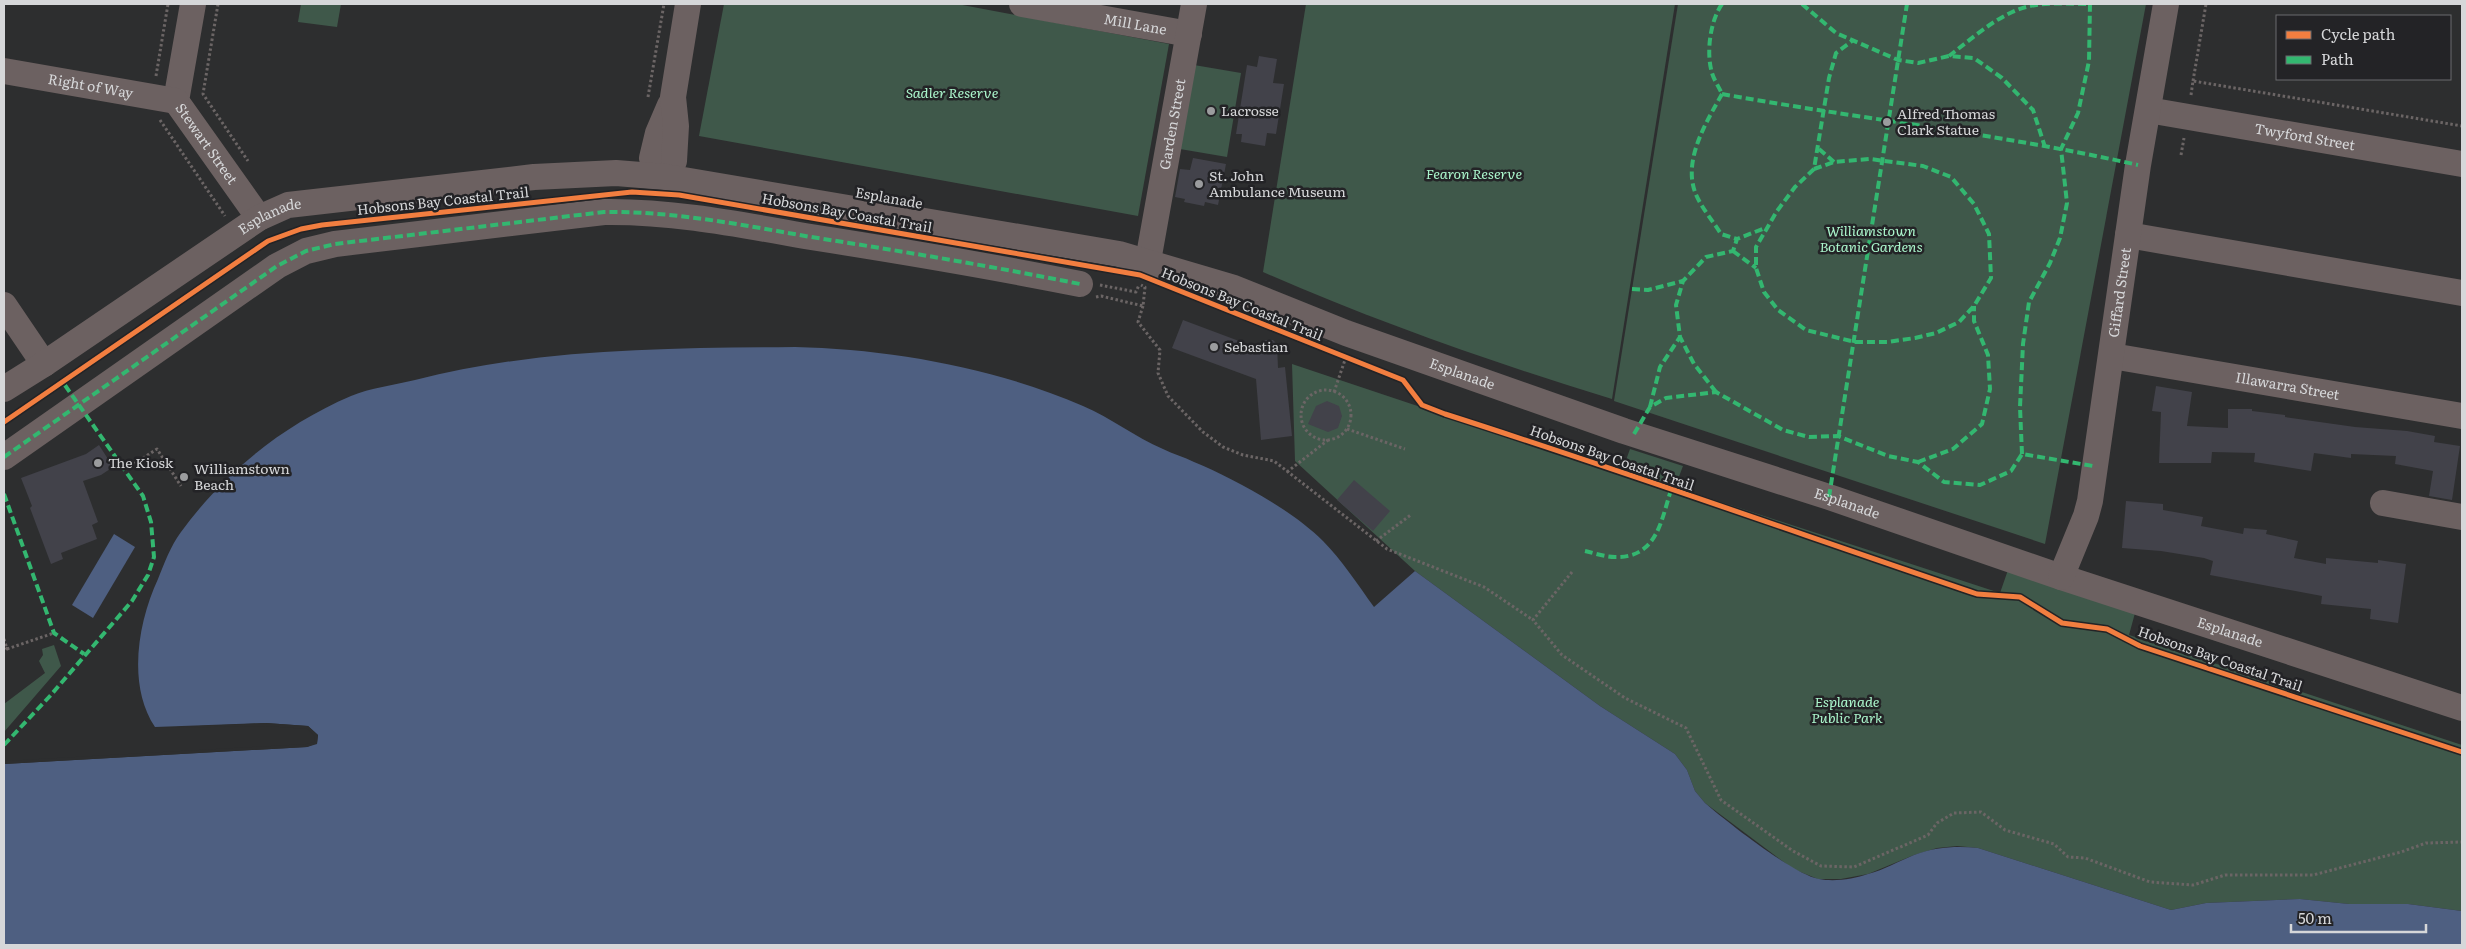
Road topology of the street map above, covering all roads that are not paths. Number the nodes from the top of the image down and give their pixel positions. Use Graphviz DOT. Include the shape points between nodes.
graph roads {
  1 [pos="193,4"];
  2 [pos="688,4"];
  3 [pos="1022,4"];
  4 [pos="1194,4"];
  5 [pos="2166,4"];
  6 [pos="1189,34"];
  7 [pos="4,71"];
  8 [pos="176,101"];
  9 [pos="2148,110"];
  10 [pos="665,164"];
  11 [pos="2462,164"];
  12 [pos="259,218"];
  13 [pos="2128,235"];
  14 [pos="1144,267"];
  15 [pos="1085,292"];
  16 [pos="2462,292"];
  17 [pos="4,305"];
  18 [pos="2112,356"];
  19 [pos="44,364"];
  20 [pos="4,389"];
  21 [pos="4,401"];
  22 [pos="2462,416"];
  23 [pos="4,457"];
  24 [pos="2383,503"];
  25 [pos="2462,517"];
  26 [pos="2061,577"];
  27 [pos="2462,708"];
  1 -- 8 [label="street, Stewart Street"];
  2 -- 10 [label="street" via="673,97 676,126"];
  3 -- 6 [label="street, Mill Lane"];
  4 -- 6 [label="street, Garden Street"];
  5 -- 9 [label="street, Giffard Street"];
  6 -- 14 [label="street, Garden Street"];
  7 -- 8 [label="street, Right of Way"];
  8 -- 12 [label="street, Stewart Street"];
  9 -- 11 [label="street, Twyford Street"];
  9 -- 13 [label="street, Giffard Street"];
  10 -- 12 [label="street, Esplanade" via="623,158 534,177 305,202 288,205"];
  10 -- 14 [label="street, Esplanade" via="1105,235"];
  12 -- 19 [label="street, Esplanade"];
  13 -- 16 [label="street"];
  13 -- 18 [label="street, Giffard Street"];
  14 -- 26 [label="street, Esplanade" via="1234,288 1459,374"];
  15 -- 23 [label="street, Hobsons Bay Coastal Trail" via="1000,268 639,212 604,212 335,244 306,251 277,266"];
  17 -- 19 [label="street"];
  18 -- 22 [label="street, Illawarra Street"];
  18 -- 26 [label="street, Giffard Street" via="2090,502"];
  19 -- 20 [label="street, Esplanade"];
  19 -- 21 [label="street, Esplanade"];
  24 -- 25 [label="street"];
  26 -- 27 [label="street, Esplanade"];
}
